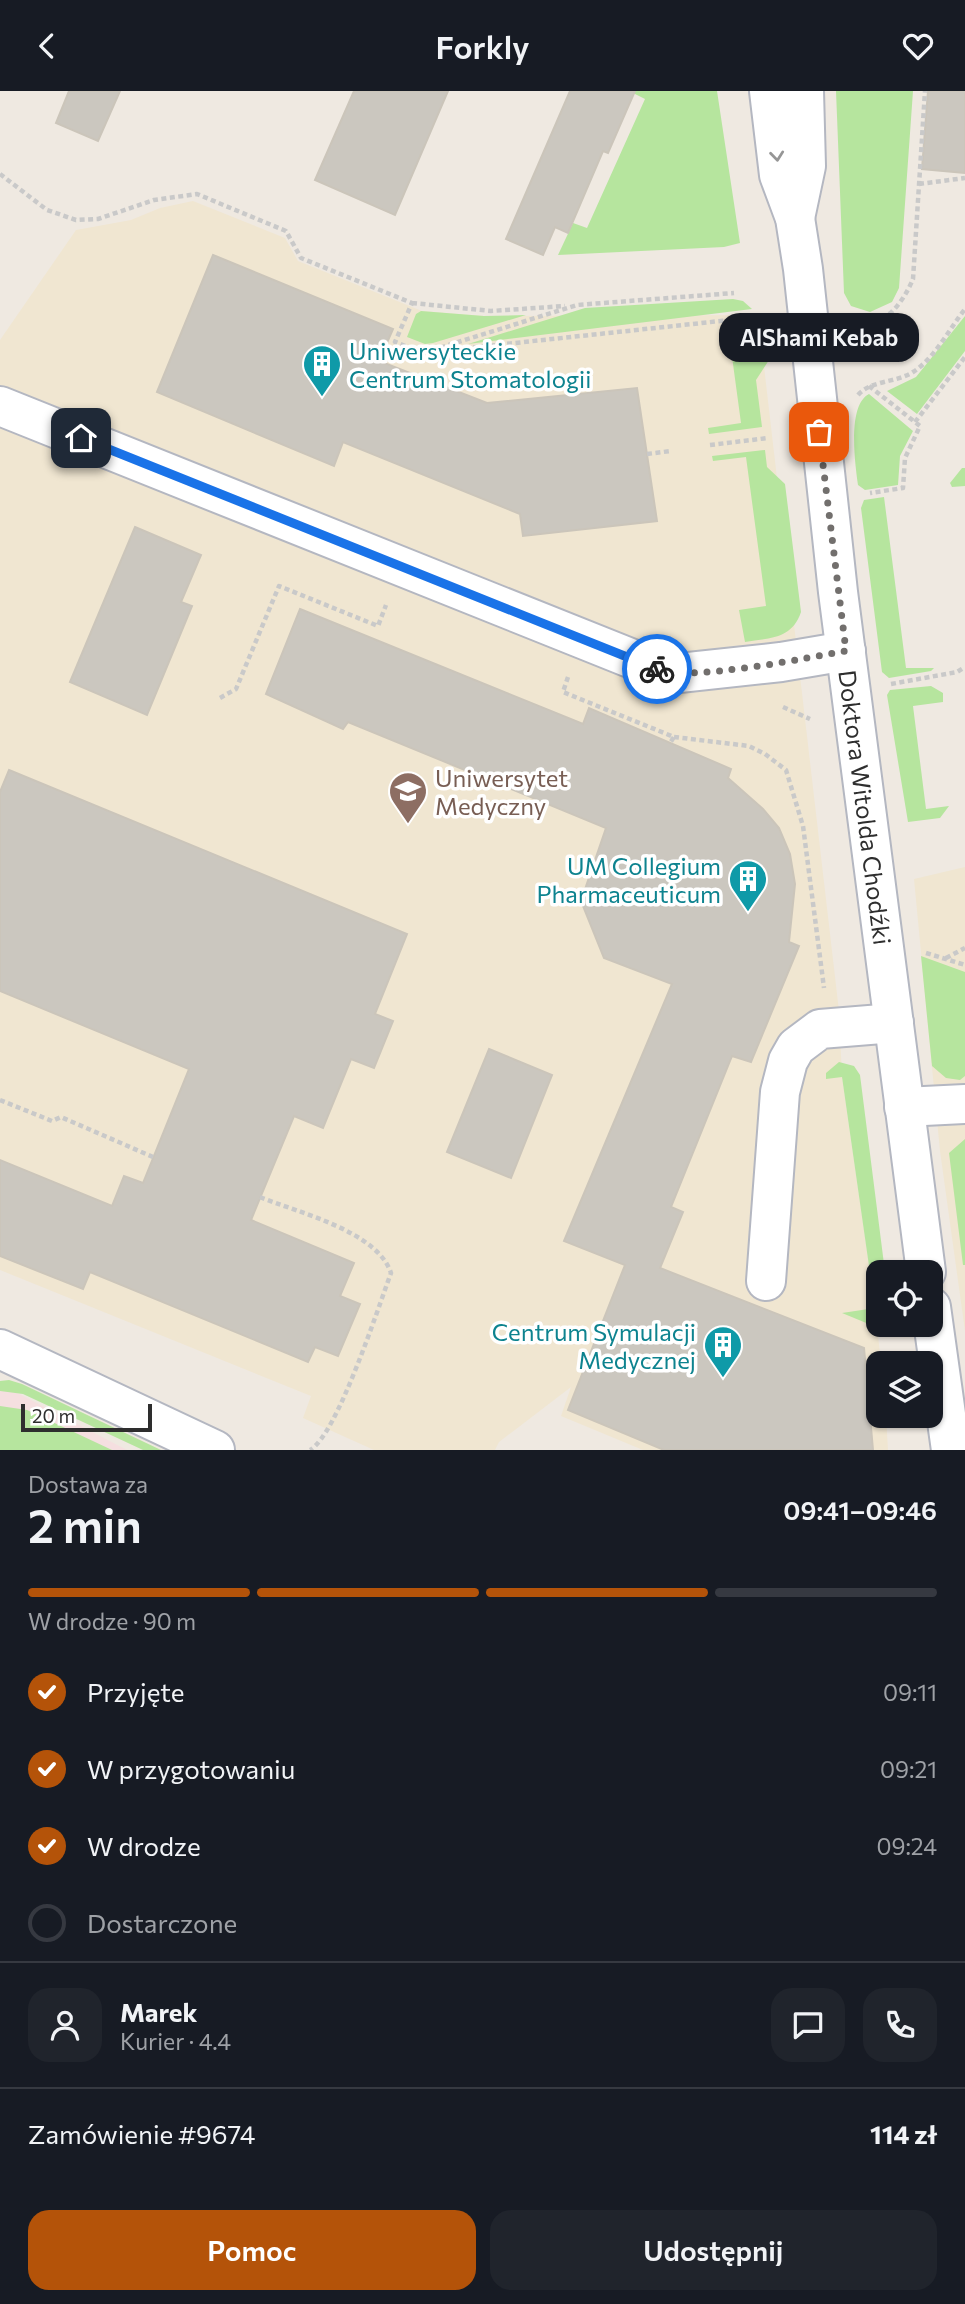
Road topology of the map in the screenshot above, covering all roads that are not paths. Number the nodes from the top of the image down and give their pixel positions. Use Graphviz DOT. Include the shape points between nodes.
graph roads {
  1 [pos="769,91"];
  2 [pos="804,91"];
  3 [pos="795,218"];
  4 [pos="0,406"];
  5 [pos="846,651"];
  6 [pos="894,1023"];
  7 [pos="965,1104"];
  8 [pos="904,1107"];
  9 [pos="924,1260"];
  10 [pos="766,1281"];
  11 [pos="935,1337"];
  12 [pos="0,1349"];
  13 [pos="215,1450"];
  14 [pos="951,1450"];
  1 -- 3 [label="street, Doktora Witolda Chodźki, one-way" via="779,175"];
  2 -- 3 [label="street, Doktora Witolda Chodźki" via="806,166"];
  3 -- 5 [label="street, Doktora Witolda Chodźki"];
  4 -- 5 [label="street" via="670,674"];
  5 -- 6 [label="street, Doktora Witolda Chodźki"];
  6 -- 8 [label="street, Doktora Witolda Chodźki"];
  6 -- 10 [label="street" via="820,1029 796,1047 788,1061 780,1092"];
  7 -- 8 [label="street"];
  8 -- 9 [label="street, Doktora Witolda Chodźki"];
  11 -- 14 [label="street"];
  12 -- 13 [label="street"];
}
